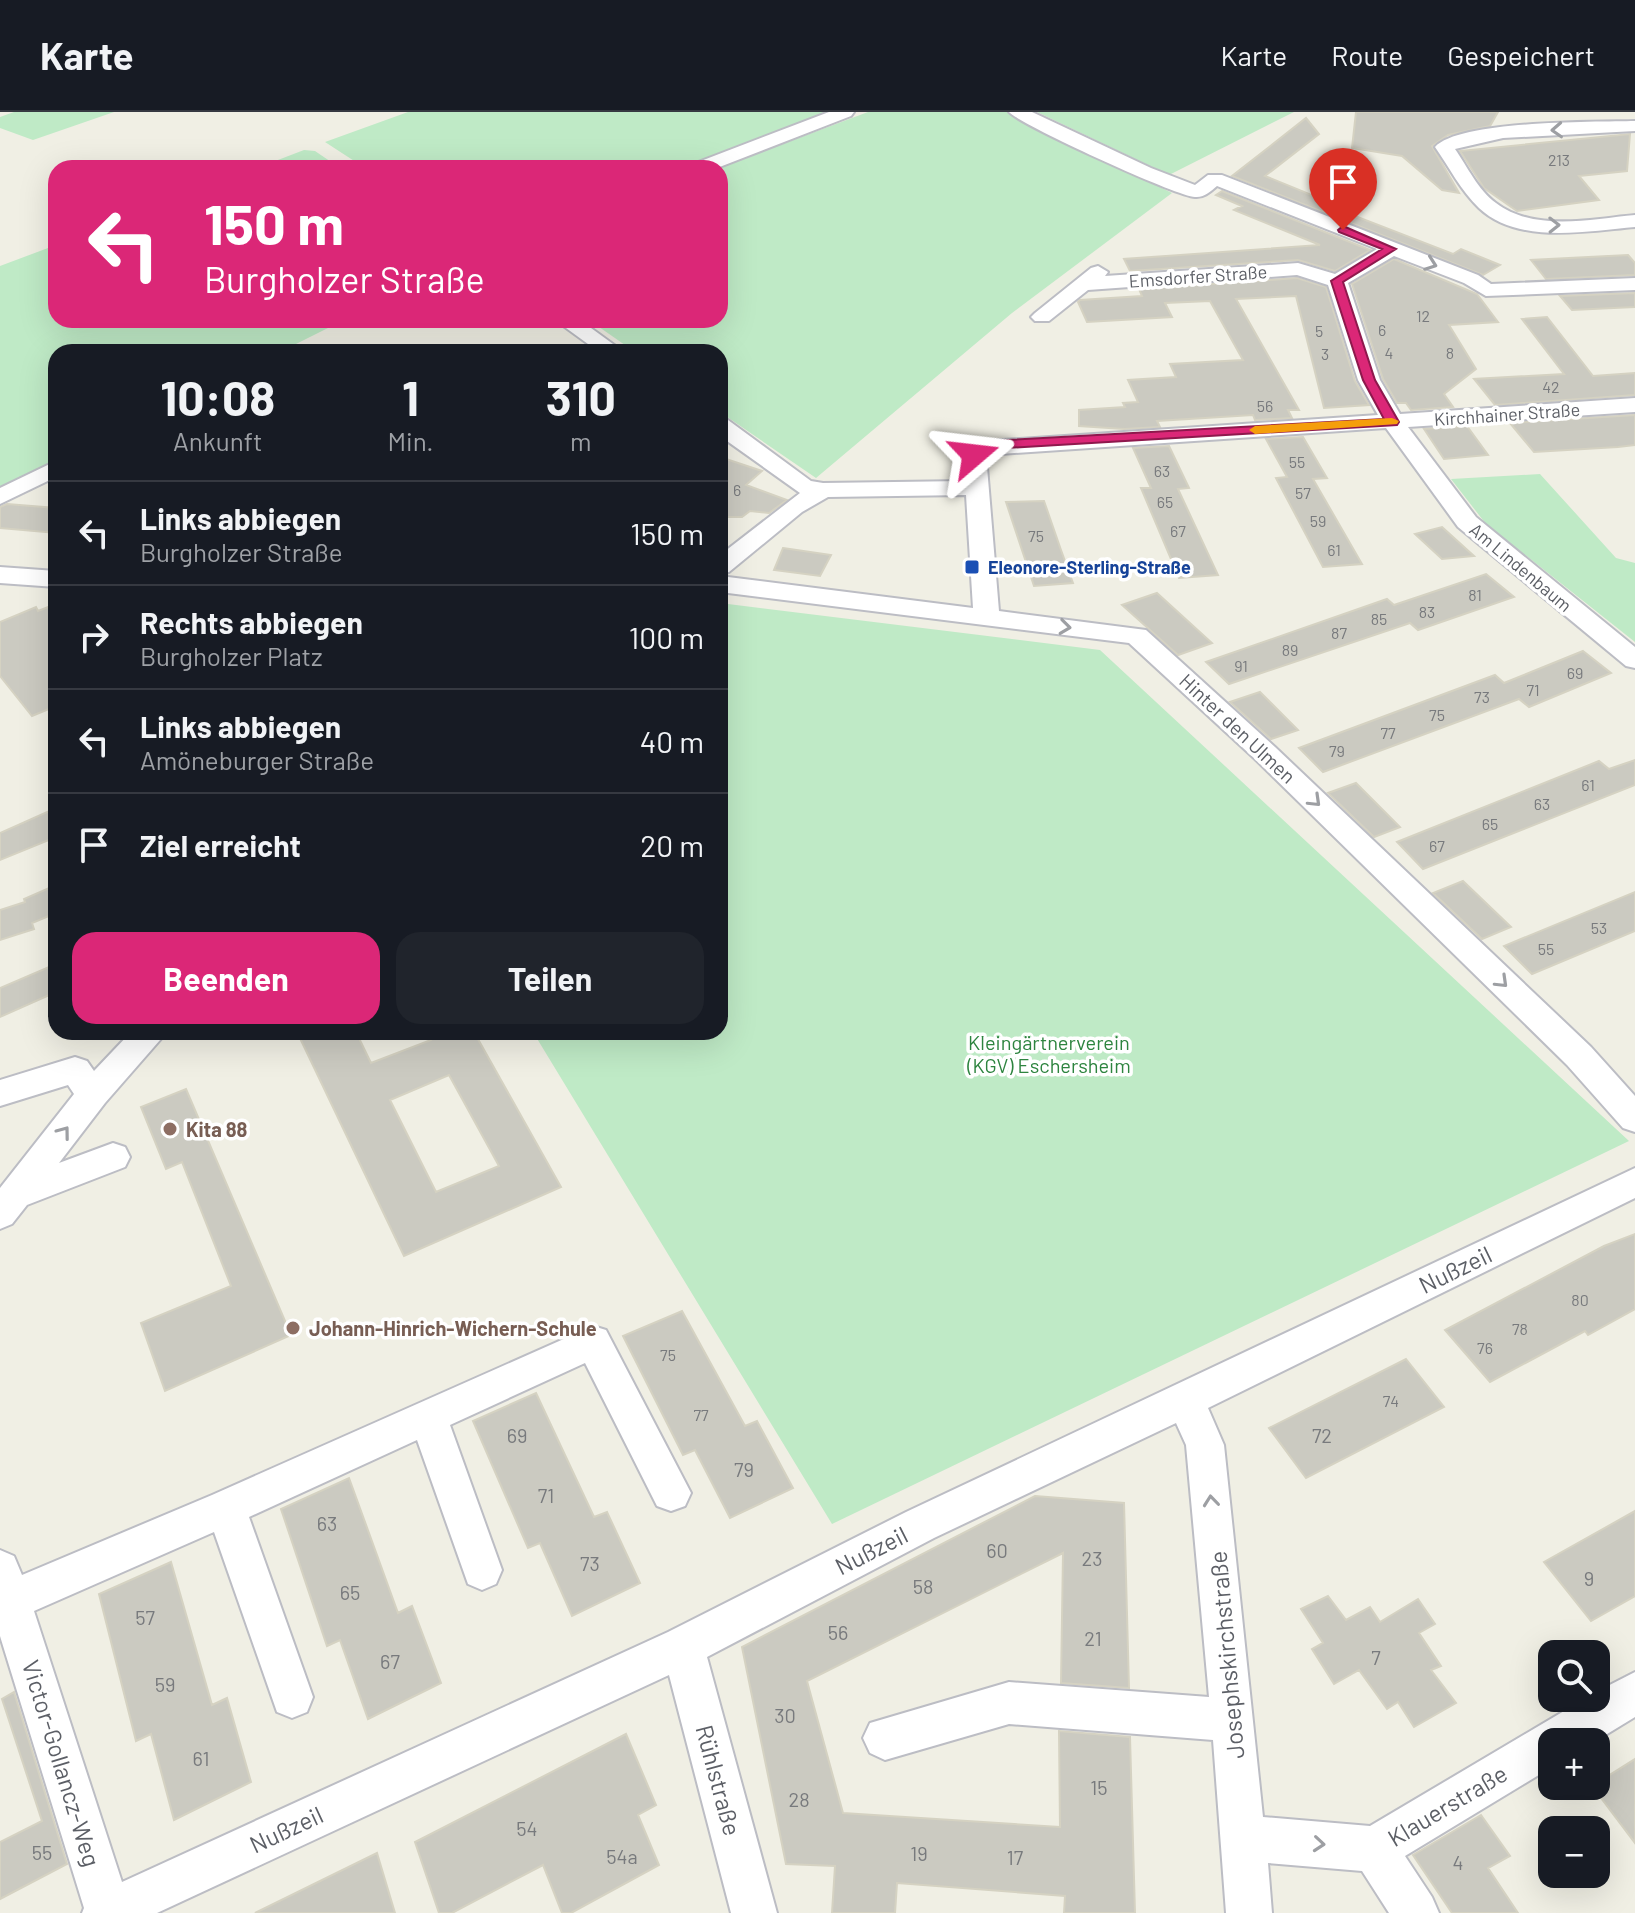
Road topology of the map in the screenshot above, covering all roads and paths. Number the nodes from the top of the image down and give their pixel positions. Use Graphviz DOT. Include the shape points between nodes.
graph roads {
  1 [pos="845,112"];
  2 [pos="1018,112"];
  3 [pos="1635,126"];
  4 [pos="721,160"];
  5 [pos="1635,221"];
  6 [pos="1369,240"];
  7 [pos="1391,249"];
  8 [pos="1113,260"];
  9 [pos="1311,272"];
  10 [pos="1337,281"];
  11 [pos="1084,284"];
  12 [pos="1635,284"];
  13 [pos="1042,317"];
  14 [pos="578,328"];
  15 [pos="601,344"];
  16 [pos="1635,405"];
  17 [pos="1393,422"];
  18 [pos="728,431"];
  19 [pos="48,472"];
  20 [pos="976,488"];
  21 [pos="823,490"];
  22 [pos="0,497"];
  23 [pos="728,561"];
  24 [pos="0,575"];
  25 [pos="48,578"];
  26 [pos="728,585"];
  27 [pos="987,617"];
  28 [pos="1635,660"];
  29 [pos="144,1040"];
  30 [pos="0,1093"];
  31 [pos="93,1094"];
  32 [pos="1635,1119"];
  33 [pos="113,1157"];
  34 [pos="1635,1182"];
  35 [pos="9,1204"];
  36 [pos="1186,1400"];
  37 [pos="427,1415"];
  38 [pos="671,1493"];
  39 [pos="226,1508"];
  40 [pos="482,1570"];
  41 [pos="6,1585"];
  42 [pos="683,1647"];
  43 [pos="1635,1693"];
  44 [pos="292,1697"];
  45 [pos="1233,1720"];
  46 [pos="1576,1728"];
  47 [pos="885,1738"];
  48 [pos="1538,1750"];
  49 [pos="1242,1838"];
  50 [pos="1374,1849"];
  51 [pos="106,1912"];
  52 [pos="754,1913"];
  53 [pos="1249,1913"];
  54 [pos="1416,1913"];
  1 -- 4 [label="street"];
  2 -- 6 [label="street" via="1197,192 1215,179"];
  3 -- 5 [label="street, one-way" via="1476,135 1444,147 1487,206 1507,218 1539,225"];
  6 -- 7 [label="street"];
  6 -- 9 [label="street"];
  7 -- 10 [label="street"];
  7 -- 12 [label="street, one-way" via="1471,279 1486,290"];
  8 -- 11 [label="street"];
  9 -- 10 [label="street"];
  9 -- 11 [label="street, Emsdorfer Straße"];
  10 -- 17 [label="street, Am Lindenbaum" via="1369,380"];
  11 -- 13 [label="street"];
  14 -- 15 [label="street"];
  16 -- 17 [label="street, Kirchhainer Straße"];
  17 -- 20 [label="street, Kirchhainer Straße" via="989,445 974,449"];
  17 -- 28 [label="street, Am Lindenbaum" via="1467,522"];
  18 -- 21 [label="street" via="804,487"];
  19 -- 22 [label="street"];
  20 -- 21 [label="street"];
  20 -- 27 [label="street, Kirchhainer Straße"];
  21 -- 23 [label="street"];
  24 -- 25 [label="street"];
  26 -- 27 [label="street, Hinter den Ulmen"];
  27 -- 32 [label="street, Hinter den Ulmen, one-way" via="1137,636 1579,1056"];
  29 -- 31 [label="street"];
  30 -- 31 [label="street" via="75,1070"];
  35 -- 31 [label="street, one-way"];
  33 -- 35 [label="street"];
  34 -- 36 [label="street, Nußzeil"];
  36 -- 42 [label="street, Nußzeil" via="920,1525"];
  45 -- 36 [label="street, Josephskirchstraße, one-way" via="1205,1445"];
  37 -- 38 [label="street" via="593,1342"];
  37 -- 39 [label="street"];
  37 -- 40 [label="street"];
  39 -- 41 [label="street"];
  39 -- 44 [label="street"];
  41 -- 51 [label="street, Victor-Gollancz-Weg"];
  42 -- 51 [label="street, Nußzeil"];
  42 -- 52 [label="street, Rühlstraße"];
  43 -- 46 [label="street, Klauerstraße"];
  45 -- 47 [label="street" via="1009,1703"];
  45 -- 49 [label="street, Josephskirchstraße"];
  48 -- 50 [label="street, Klauerstraße"];
  49 -- 50 [label="street, Klauerstraße, one-way"];
  49 -- 53 [label="street, Josephskirchstraße"];
  50 -- 54 [label="street"];
}
